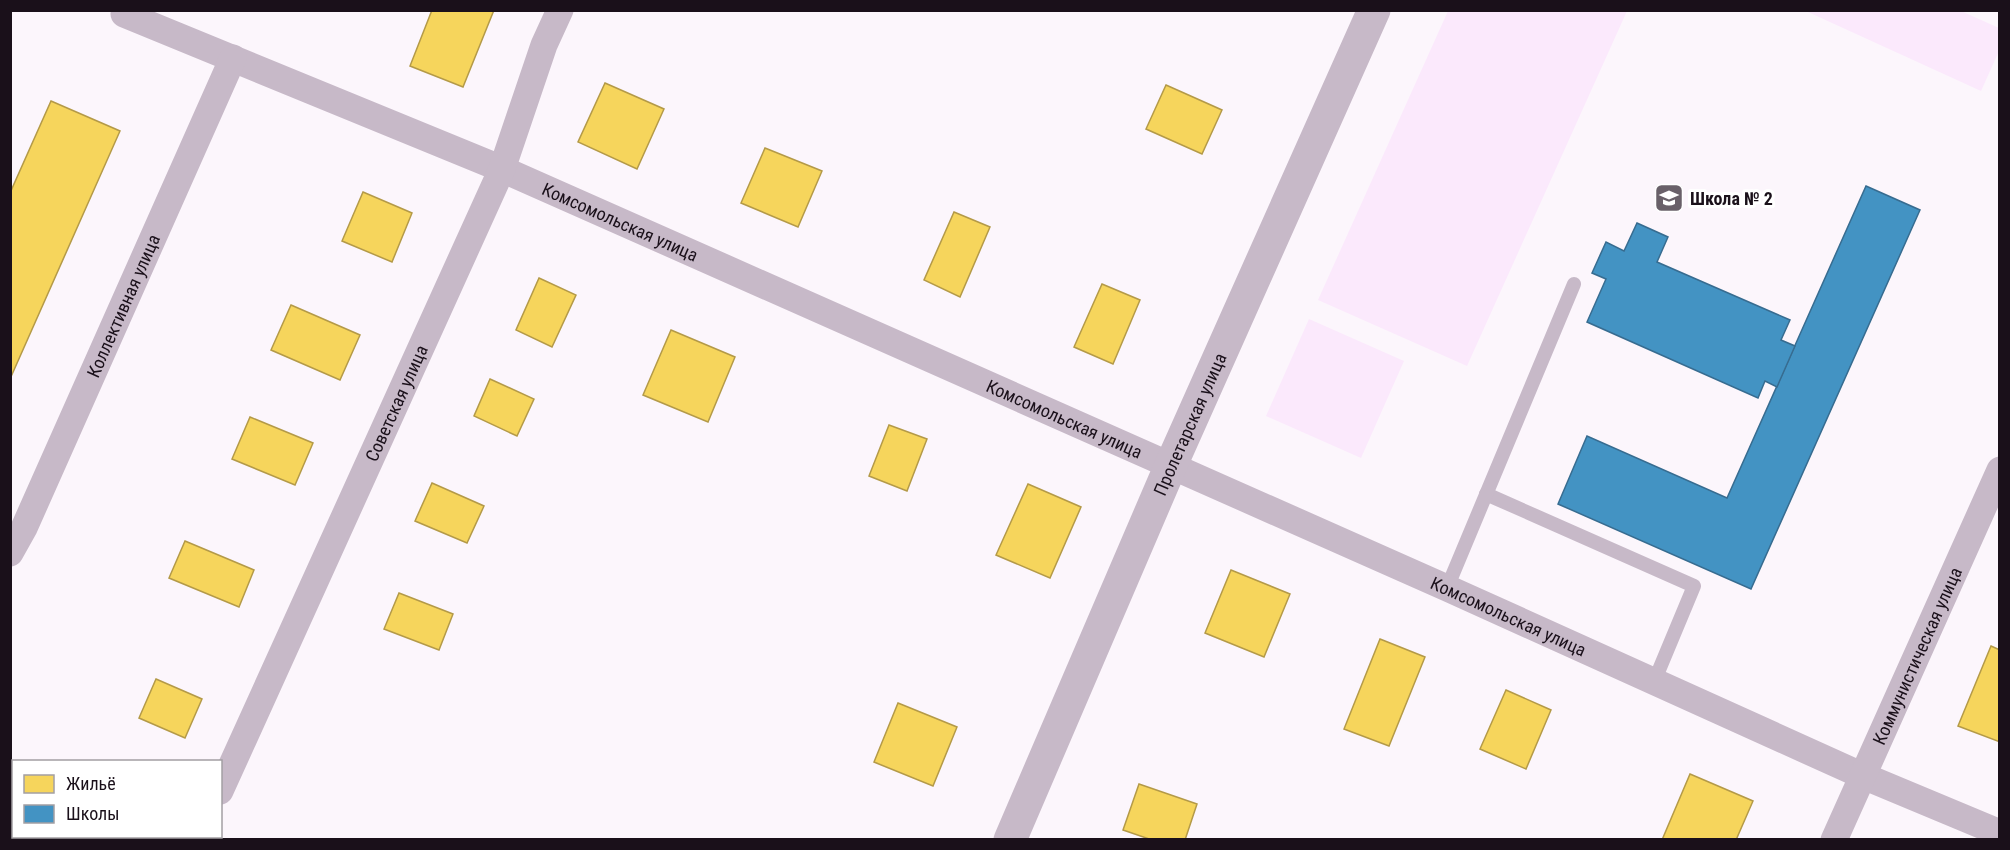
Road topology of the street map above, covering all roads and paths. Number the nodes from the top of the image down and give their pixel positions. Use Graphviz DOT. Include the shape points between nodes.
graph roads {
  1 [pos="560,10"];
  2 [pos="1374,10"];
  3 [pos="124,12"];
  4 [pos="233,58"];
  5 [pos="502,169"];
  6 [pos="1574,284"];
  7 [pos="1171,465"];
  8 [pos="2000,470"];
  9 [pos="1486,494"];
  10 [pos="10,553"];
  11 [pos="1447,588"];
  12 [pos="1654,681"];
  13 [pos="1861,775"];
  14 [pos="222,787"];
  15 [pos="2000,833"];
  16 [pos="1010,840"];
  17 [pos="1834,840"];
  1 -- 5 [label="street, Советская улица" via="544,45"];
  2 -- 7 [label="street, Пролетарская улица"];
  3 -- 4 [label="street, Комсомольская улица"];
  4 -- 5 [label="street, Комсомольская улица"];
  4 -- 10 [label="street, Коллективная улица"];
  5 -- 7 [label="street, Комсомольская улица"];
  5 -- 14 [label="street, Советская улица"];
  6 -- 9 [label="lane"];
  7 -- 11 [label="street, Комсомольская улица"];
  7 -- 16 [label="street, Пролетарская улица"];
  8 -- 13 [label="street, Коммунистическая улица"];
  9 -- 11 [label="lane"];
  9 -- 12 [label="lane" via="1694,586"];
  11 -- 12 [label="street, Комсомольская улица"];
  12 -- 13 [label="street, Комсомольская улица"];
  13 -- 15 [label="street, Комсомольская улица"];
  13 -- 17 [label="street, Коммунистическая улица"];
}
